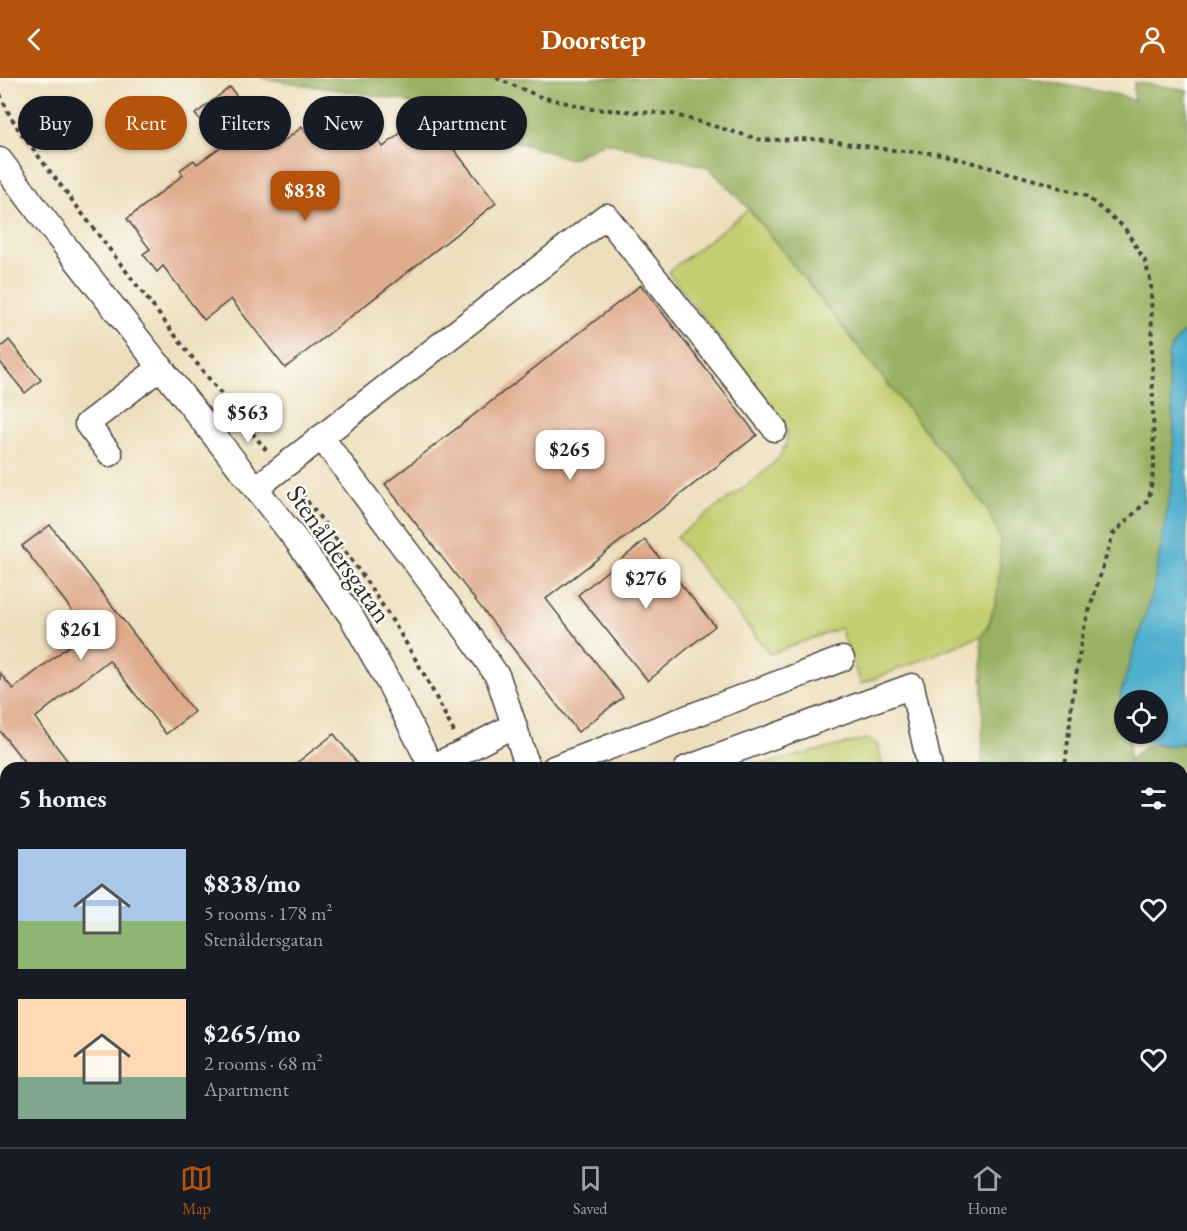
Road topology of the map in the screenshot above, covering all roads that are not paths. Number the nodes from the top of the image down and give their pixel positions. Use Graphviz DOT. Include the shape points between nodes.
graph roads {
  1 [pos="0,160"];
  2 [pos="160,367"];
  3 [pos="775,429"];
  4 [pos="321,437"];
  5 [pos="110,454"];
  6 [pos="256,488"];
  7 [pos="842,659"];
  8 [pos="514,725"];
  9 [pos="429,762"];
  10 [pos="443,762"];
  11 [pos="526,762"];
  12 [pos="570,762"];
  13 [pos="703,762"];
  14 [pos="929,762"];
  1 -- 2 [label="street, Stenåldersgatan"];
  2 -- 5 [label="street" via="87,424"];
  2 -- 6 [label="street, Stenåldersgatan"];
  3 -- 4 [label="street" via="606,216"];
  4 -- 6 [label="street"];
  4 -- 8 [label="street" via="498,677"];
  6 -- 9 [label="street, Stenåldersgatan" via="351,616"];
  7 -- 12 [label="street"];
  8 -- 10 [label="street"];
  8 -- 11 [label="street"];
  13 -- 14 [label="street" via="912,686"];
}
